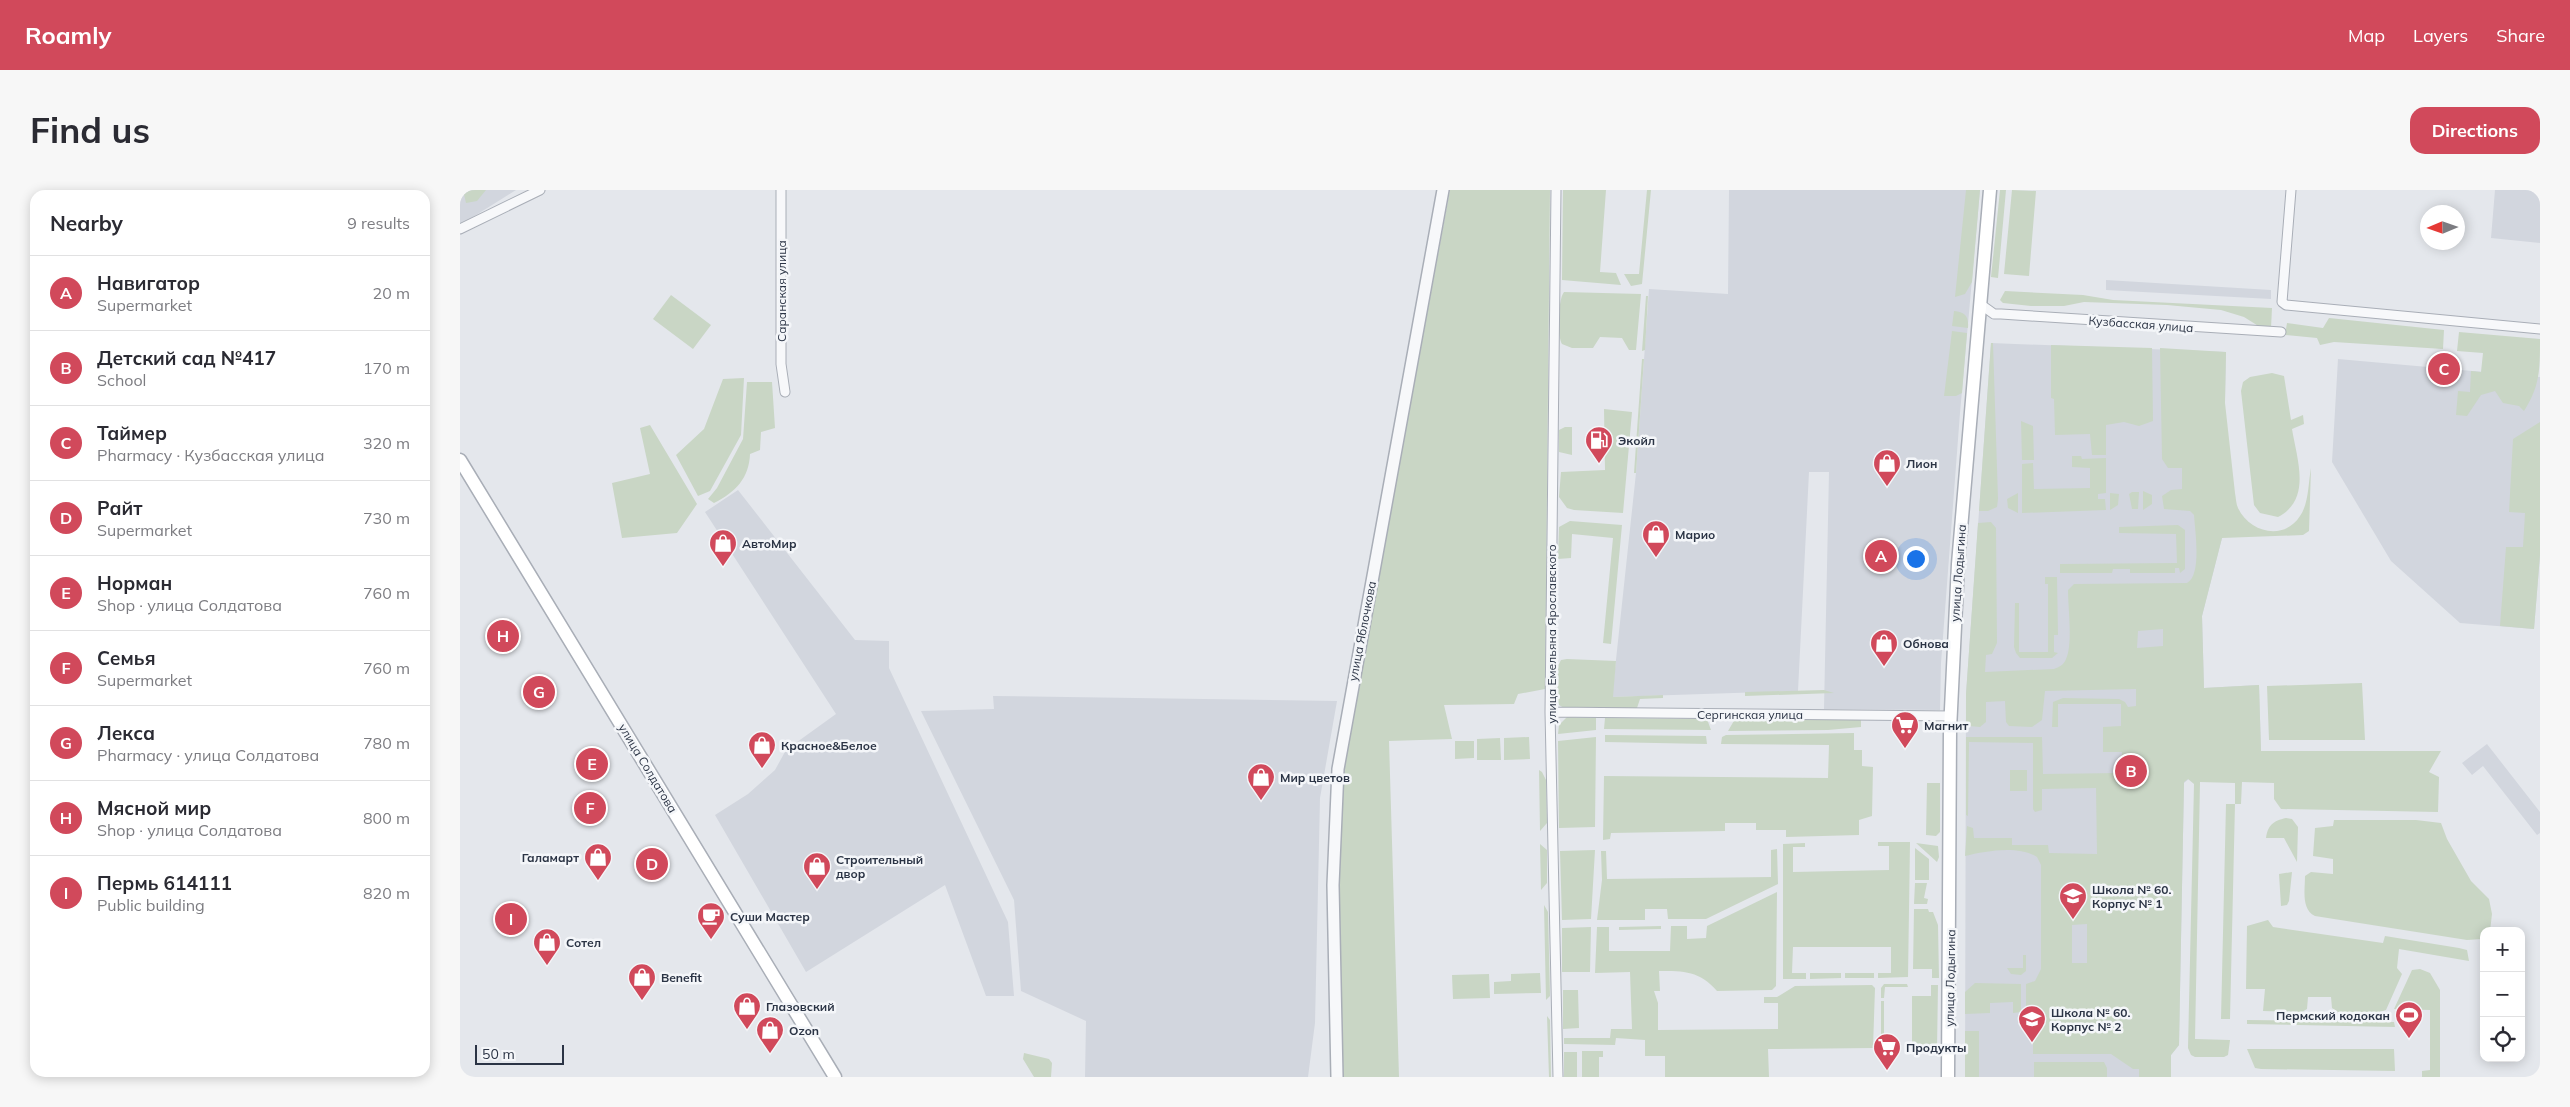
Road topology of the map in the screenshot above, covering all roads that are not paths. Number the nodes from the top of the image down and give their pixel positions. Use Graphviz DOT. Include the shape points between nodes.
graph roads {
  1 [pos="540,190"];
  2 [pos="781,190"];
  3 [pos="1443,190"];
  4 [pos="1556,190"];
  5 [pos="1990,190"];
  6 [pos="2291,190"];
  7 [pos="460,229"];
  8 [pos="1980,304"];
  9 [pos="2540,330"];
  10 [pos="2281,332"];
  11 [pos="785,392"];
  12 [pos="460,460"];
  13 [pos="1550,712"];
  14 [pos="1951,716"];
  15 [pos="835,1077"];
  16 [pos="1337,1077"];
  17 [pos="1558,1077"];
  18 [pos="1948,1077"];
  1 -- 7 [label="street"];
  2 -- 11 [label="street, Саранская улица" via="781,364"];
  3 -- 16 [label="street, улица Яблочкова" via="1338,769 1333,886"];
  4 -- 13 [label="street, улица Емельяна Ярославского"];
  5 -- 8 [label="main road, улица Лодыгина"];
  6 -- 9 [label="street" via="2282,302 2286,305"];
  8 -- 10 [label="street, Кузбасская улица" via="1994,314"];
  8 -- 14 [label="main road, улица Лодыгина" via="1958,564"];
  12 -- 15 [label="main road, улица Солдатова"];
  13 -- 14 [label="street, Сергинская улица"];
  13 -- 17 [label="street, улица Емельяна Ярославского"];
  14 -- 18 [label="main road, улица Лодыгина"];
}
